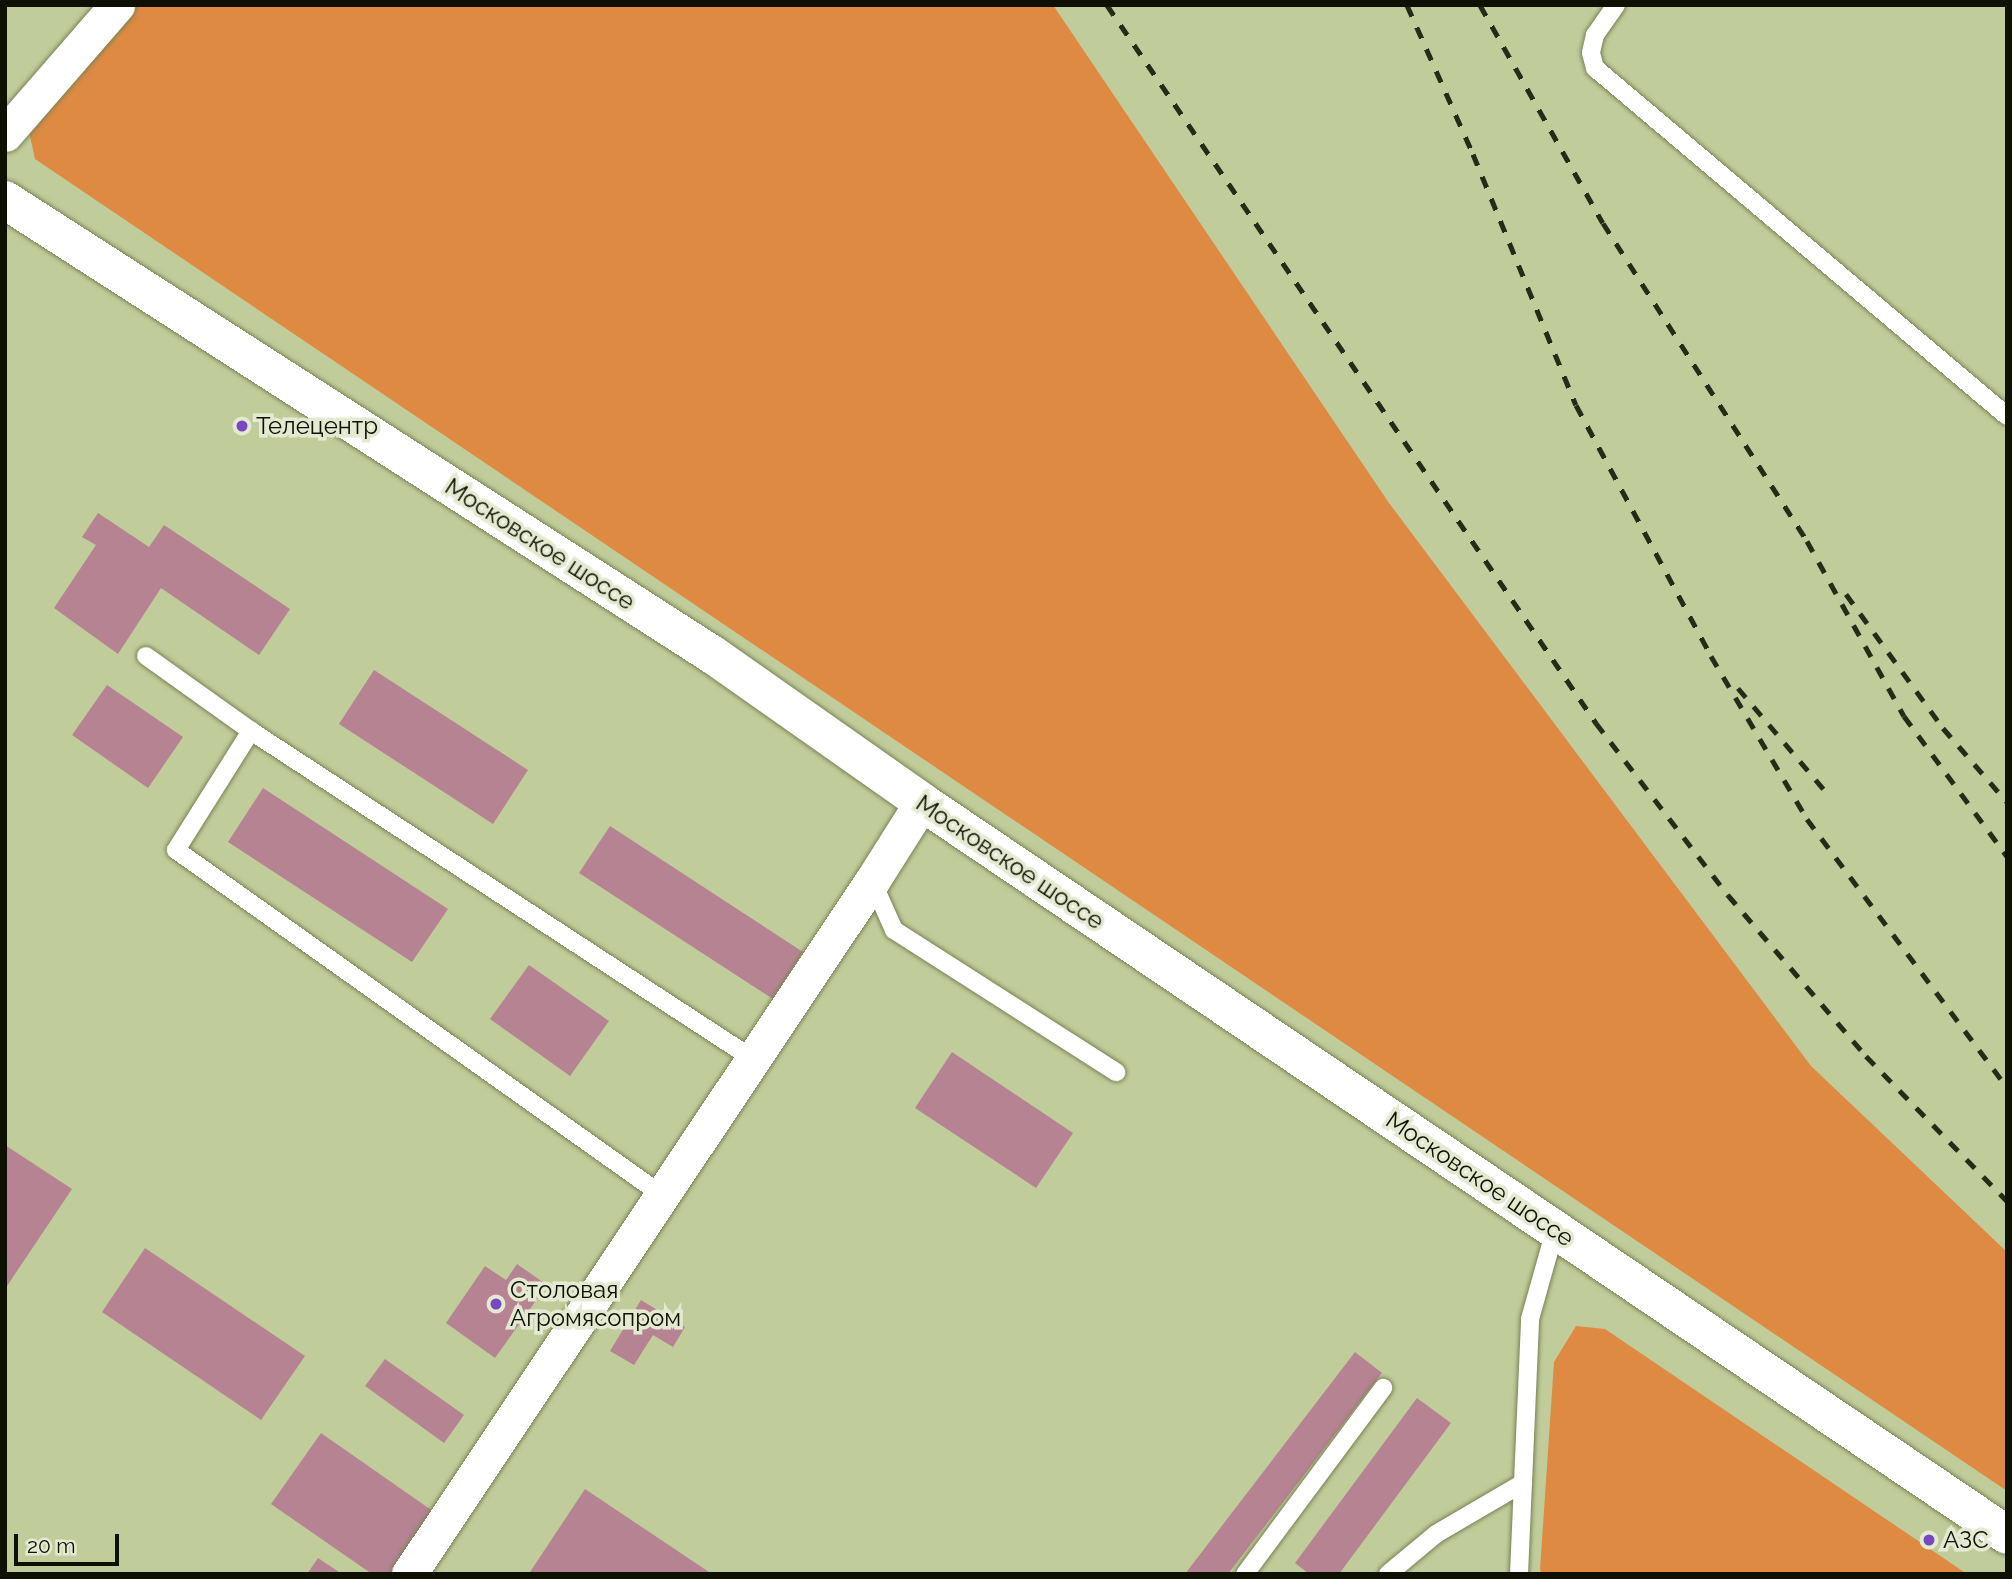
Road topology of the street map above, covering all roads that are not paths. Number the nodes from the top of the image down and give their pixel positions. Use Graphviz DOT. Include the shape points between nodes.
graph roads {
  1 [pos="117,5"];
  2 [pos="1616,5"];
  3 [pos="5,134"];
  4 [pos="5,200"];
  5 [pos="2007,416"];
  6 [pos="146,656"];
  7 [pos="251,731"];
  8 [pos="922,802"];
  9 [pos="872,881"];
  10 [pos="753,1059"];
  11 [pos="1116,1072"];
  12 [pos="662,1195"];
  13 [pos="1555,1230"];
  14 [pos="1383,1388"];
  15 [pos="1523,1483"];
  16 [pos="2007,1535"];
  17 [pos="1254,1571"];
  18 [pos="409,1574"];
  19 [pos="1388,1574"];
  20 [pos="1519,1574"];
  1 -- 3 [label="street"];
  2 -- 5 [label="lane" via="1595,35 1591,53 1595,68"];
  4 -- 8 [label="main road, Московское шоссе" via="713,655"];
  6 -- 7 [label="lane"];
  7 -- 10 [label="lane"];
  7 -- 12 [label="lane" via="176,850"];
  8 -- 9 [label="street"];
  8 -- 13 [label="main road, Московское шоссе"];
  9 -- 10 [label="street"];
  9 -- 11 [label="lane" via="894,930"];
  10 -- 12 [label="street"];
  12 -- 18 [label="street"];
  13 -- 15 [label="lane" via="1530,1319"];
  13 -- 16 [label="main road, Московское шоссе"];
  14 -- 17 [label="lane"];
  15 -- 19 [label="lane" via="1436,1534"];
  15 -- 20 [label="lane"];
}
